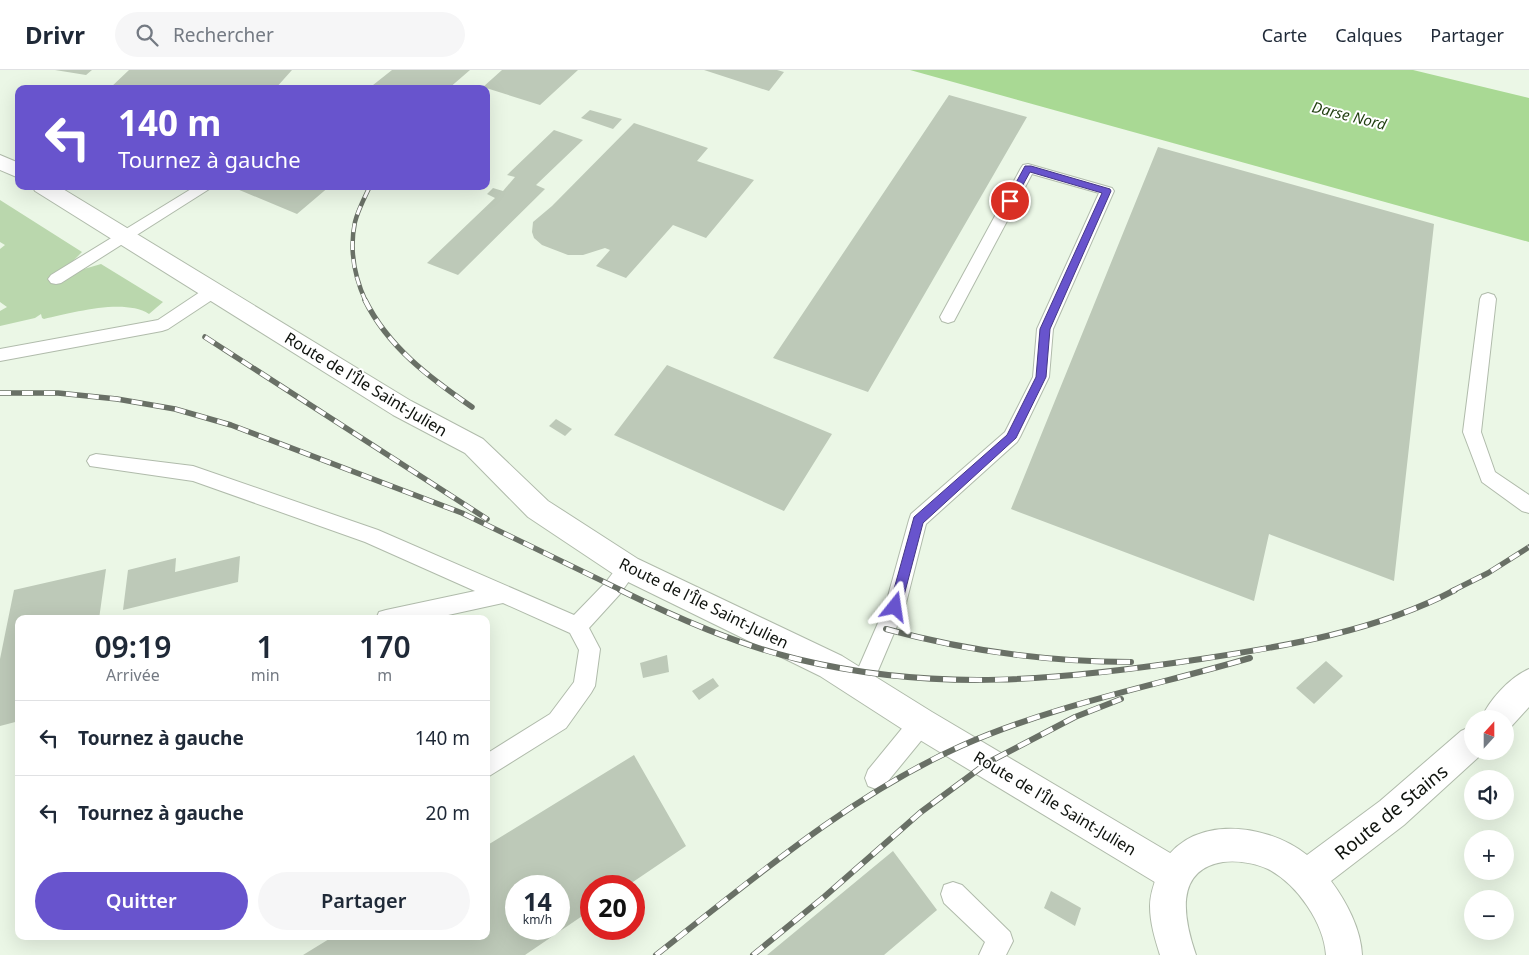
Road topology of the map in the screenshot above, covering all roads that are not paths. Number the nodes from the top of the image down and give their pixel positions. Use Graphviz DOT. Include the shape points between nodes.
graph roads {
  1 [pos="0,161"];
  2 [pos="15,170"];
  3 [pos="49,190"];
  4 [pos="200,190"];
  5 [pos="125,236"];
  6 [pos="56,280"];
  7 [pos="212,292"];
  8 [pos="1488,299"];
  9 [pos="948,317"];
  10 [pos="0,355"];
  11 [pos="96,461"];
  12 [pos="1529,505"];
  13 [pos="628,568"];
  14 [pos="503,594"];
  15 [pos="405,615"];
  16 [pos="577,626"];
  17 [pos="1529,684"];
  18 [pos="862,685"];
  19 [pos="1505,710"];
  20 [pos="921,723"];
  21 [pos="1464,750"];
  22 [pos="490,764"];
  23 [pos="876,778"];
  24 [pos="1175,875"];
  25 [pos="1306,878"];
  26 [pos="953,894"];
  27 [pos="990,955"];
  28 [pos="1178,955"];
  29 [pos="1344,955"];
  1 -- 2 [label="street"];
  3 -- 5 [label="street, Route de l'Île Saint-Julien"];
  4 -- 5 [label="lane"];
  5 -- 6 [label="lane"];
  5 -- 7 [label="street, Route de l'Île Saint-Julien"];
  7 -- 10 [label="lane" via="162,325"];
  7 -- 13 [label="street, Route de l'Île Saint-Julien" via="402,408 474,446 538,508"];
  8 -- 12 [label="lane" via="1472,432 1488,476"];
  9 -- 18 [label="lane" via="1028,168 1107,191 1045,329 1041,377 1011,438 918,520 895,607"];
  11 -- 14 [label="lane" via="193,474 371,536"];
  13 -- 16 [label="lane"];
  13 -- 18 [label="street, Route de l'Île Saint-Julien" via="831,666"];
  14 -- 15 [label="lane"];
  14 -- 16 [label="lane"];
  16 -- 22 [label="lane" via="590,649 584,686 558,720"];
  17 -- 19 [label="street"];
  18 -- 20 [label="street, Route de l'Île Saint-Julien"];
  20 -- 23 [label="lane"];
  20 -- 24 [label="street, Route de l'Île Saint-Julien"];
  21 -- 25 [label="street, Route de Stains" via="1441,773 1360,839"];
  24 -- 25 [label="street" via="1189,858 1208,846 1232,843 1257,847 1282,858"];
  24 -- 28 [label="street" via="1168,899 1169,927"];
  25 -- 29 [label="street" via="1324,900 1337,925"];
  26 -- 27 [label="lane" via="1000,941"];
}
